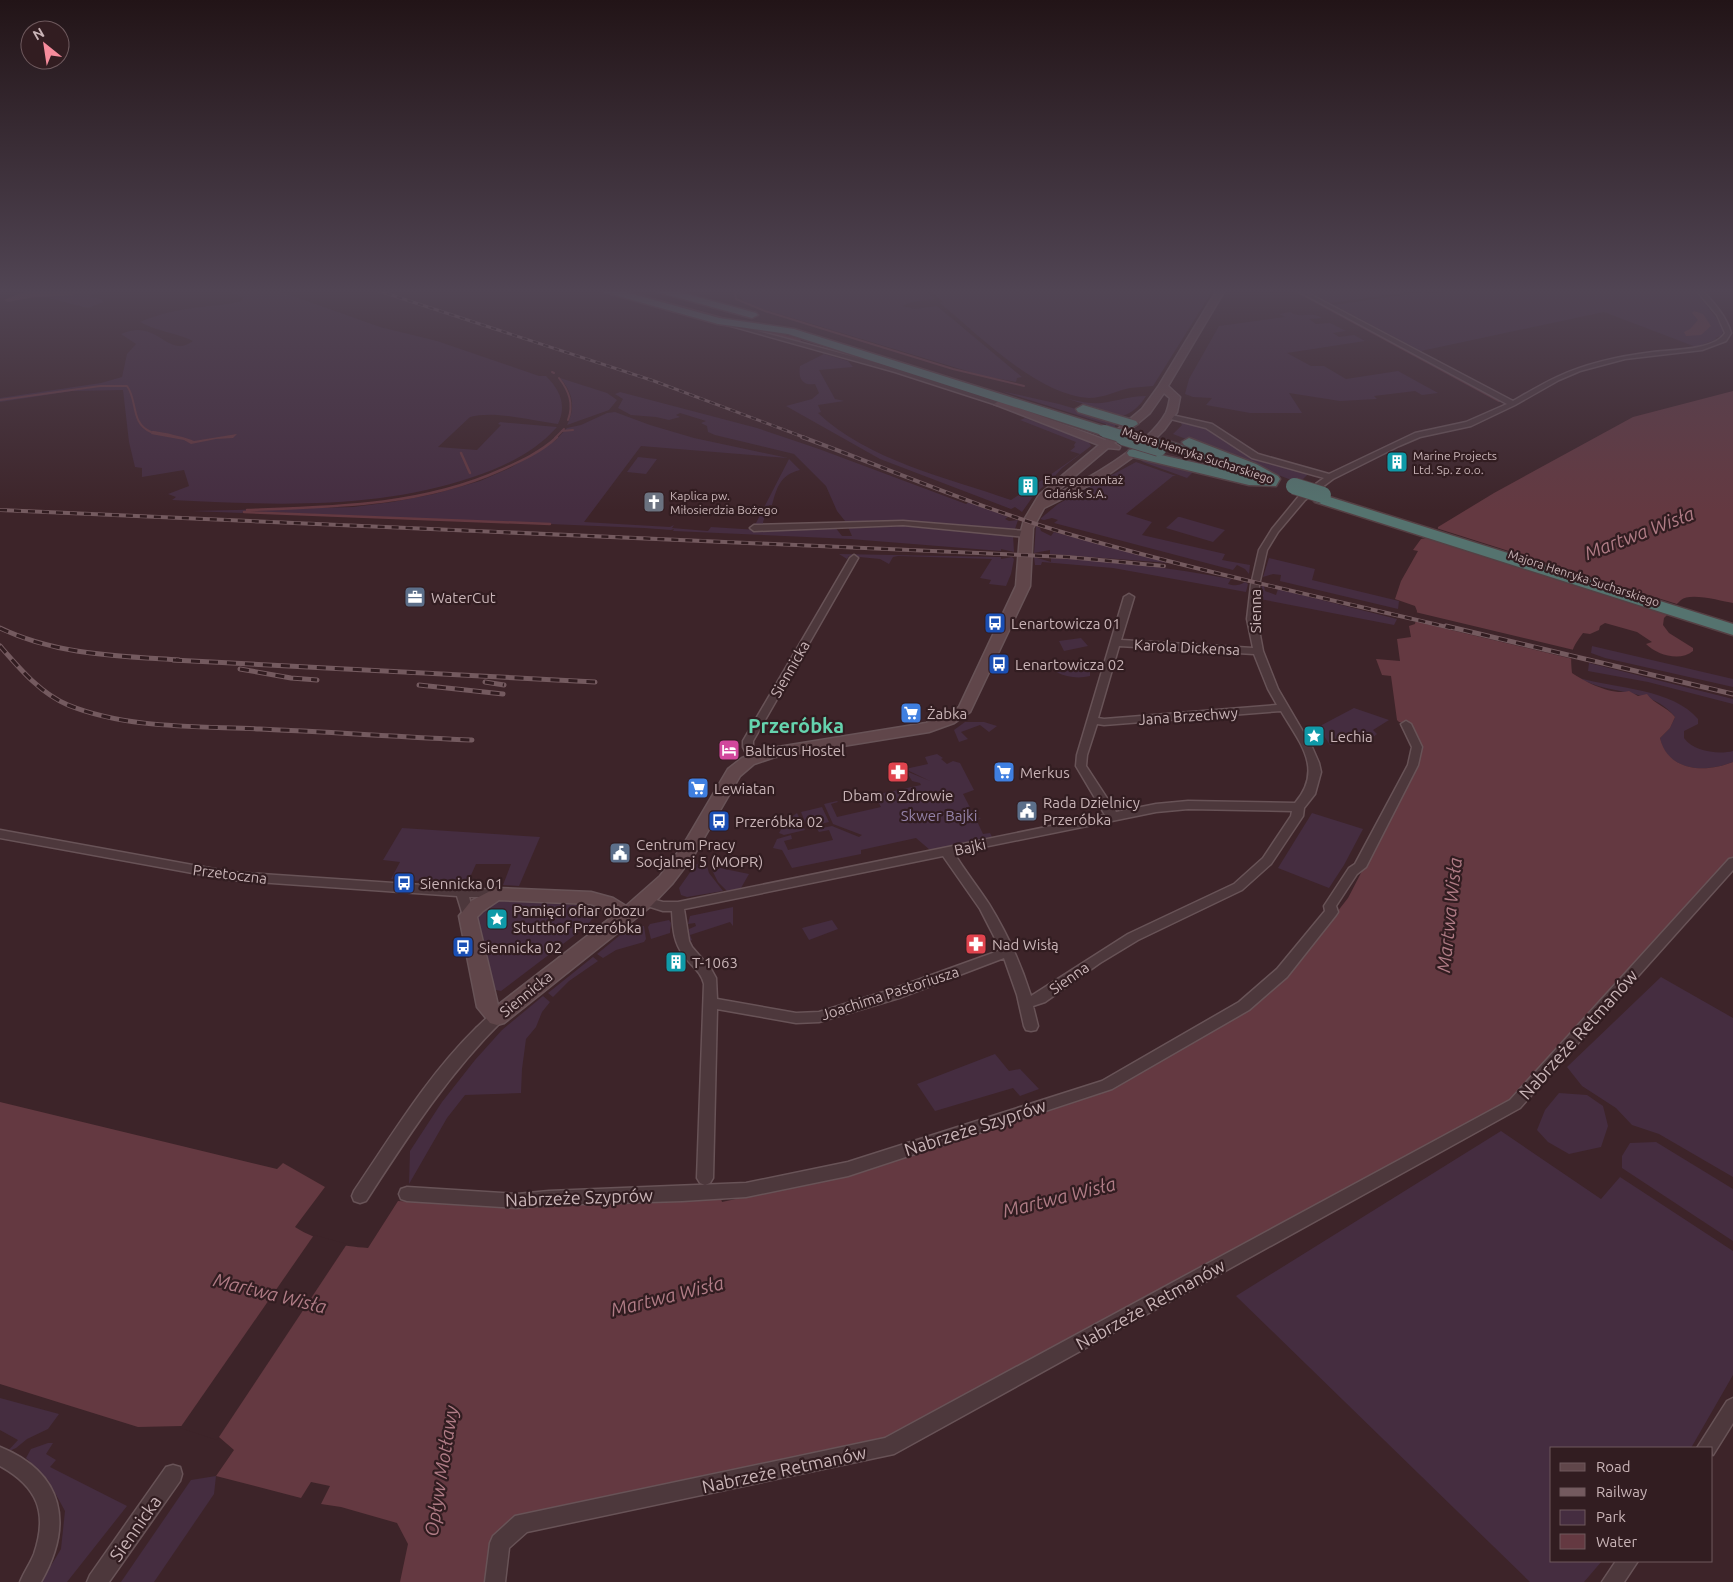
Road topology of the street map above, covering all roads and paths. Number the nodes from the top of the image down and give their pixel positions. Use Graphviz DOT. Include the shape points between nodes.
graph roads {
  1 [pos="871,364"];
  2 [pos="899,364"];
  3 [pos="903,364"];
  4 [pos="1177,364"];
  5 [pos="1438,364"];
  6 [pos="1599,364"];
  7 [pos="1163,387"];
  8 [pos="979,388"];
  9 [pos="1157,396"];
  10 [pos="1041,397"];
  11 [pos="1176,400"];
  12 [pos="999,404"];
  13 [pos="1513,404"];
  14 [pos="1068,405"];
  15 [pos="1170,416"];
  16 [pos="1107,434"];
  17 [pos="1150,434"];
  18 [pos="1134,452"];
  19 [pos="1330,477"];
  20 [pos="1062,481"];
  21 [pos="1273,482"];
  22 [pos="1078,486"];
  23 [pos="1037,509"];
  24 [pos="1402,522"];
  25 [pos="754,528"];
  26 [pos="1026,534"];
  27 [pos="854,558"];
  28 [pos="1129,596"];
  29 [pos="1733,625"];
  30 [pos="1733,630"];
  31 [pos="1116,644"];
  32 [pos="1258,651"];
  33 [pos="1283,708"];
  34 [pos="1094,720"];
  35 [pos="1406,724"];
  36 [pos="754,758"];
  37 [pos="1404,782"];
  38 [pos="1298,807"];
  39 [pos="1112,816"];
  40 [pos="0,834"];
  41 [pos="947,852"];
  42 [pos="1733,862"];
  43 [pos="462,892"];
  44 [pos="496,894"];
  45 [pos="645,901"];
  46 [pos="678,906"];
  47 [pos="468,916"];
  48 [pos="627,916"];
  49 [pos="1008,952"];
  50 [pos="1027,1002"];
  51 [pos="711,1003"];
  52 [pos="497,1018"];
  53 [pos="1032,1026"];
  54 [pos="705,1178"];
  55 [pos="407,1194"];
  56 [pos="360,1196"];
  57 [pos="1733,1406"];
  58 [pos="1707,1447"];
  59 [pos="0,1456"];
  60 [pos="173,1474"];
  61 [pos="1627,1562"];
  62 [pos="30,1582"];
  63 [pos="97,1582"];
  64 [pos="495,1582"];
  65 [pos="1612,1582"];
  1 -- 12 [label="street, Majora Henryka Sucharskiego"];
  2 -- 8 [label="highway, Majora Henryka Sucharskiego"];
  3 -- 8 [label="highway, Majora Henryka Sucharskiego"];
  4 -- 7 [label="street"];
  5 -- 13 [label="street"];
  6 -- 13 [label="street, Sienna" via="1565,375"];
  7 -- 9 [label="street"];
  7 -- 11 [label="street"];
  8 -- 10 [label="highway"];
  8 -- 12 [label="highway"];
  8 -- 16 [label="highway, Majora Henryka Sucharskiego"];
  9 -- 11 [label="street"];
  9 -- 17 [label="street" via="1146,412"];
  11 -- 15 [label="street"];
  12 -- 16 [label="street, Majora Henryka Sucharskiego"];
  13 -- 19 [label="street, Sienna" via="1468,424 1410,438"];
  14 -- 17 [label="highway"];
  15 -- 17 [label="street"];
  15 -- 19 [label="street" via="1209,426 1262,459"];
  16 -- 17 [label="highway, Majora Henryka Sucharskiego, bridge"];
  16 -- 17 [label="street"];
  16 -- 18 [label="street, Majora Henryka Sucharskiego"];
  16 -- 20 [label="street"];
  17 -- 18 [label="street"];
  17 -- 21 [label="highway" via="1251,467"];
  18 -- 21 [label="highway" via="1249,481"];
  18 -- 22 [label="street"];
  19 -- 32 [label="street, Sienna" via="1302,498 1263,550 1253,596 1252,619"];
  20 -- 22 [label="street"];
  20 -- 23 [label="street" via="1043,497"];
  21 -- 24 [label="highway, Majora Henryka Sucharskiego"];
  22 -- 23 [label="street"];
  23 -- 26 [label="street"];
  24 -- 29 [label="highway, Majora Henryka Sucharskiego"];
  24 -- 30 [label="highway, Majora Henryka Sucharskiego"];
  25 -- 26 [label="street" via="911,523"];
  26 -- 36 [label="street" via="1023,586 969,702 958,715 929,727"];
  27 -- 36 [label="street, Siennicka" via="748,741"];
  28 -- 31 [label="street"];
  31 -- 32 [label="street, Karola Dickensa"];
  31 -- 34 [label="street"];
  32 -- 33 [label="street, Sienna"];
  33 -- 34 [label="street, Jana Brzechwy" via="1104,722"];
  33 -- 38 [label="street, Sienna" via="1314,763 1309,794"];
  34 -- 39 [label="street" via="1081,766"];
  35 -- 37 [label="street, Nabrzeże Szyprów" via="1417,747 1413,765"];
  36 -- 45 [label="street, Siennicka" via="730,777 688,851"];
  37 -- 55 [label="street, Nabrzeże Szyprów" via="1360,867 1353,871 1330,906 1332,912 1282,973 1244,1006 1107,1085 848,1169 746,1190 518,1201"];
  38 -- 39 [label="street, Bajki" via="1188,805"];
  38 -- 50 [label="street, Sienna" via="1297,816 1267,861 1238,887 1133,937 1040,998"];
  39 -- 41 [label="street, Bajki"];
  40 -- 43 [label="street, Przetoczna" via="231,876"];
  41 -- 46 [label="street, Bajki"];
  41 -- 49 [label="street" via="985,908"];
  42 -- 64 [label="street, Nabrzeże Retmanów" via="1515,1104 887,1447 522,1523 500,1543"];
  43 -- 44 [label="street, Przetoczna"];
  43 -- 47 [label="street"];
  44 -- 47 [label="street"];
  44 -- 48 [label="street, Przetoczna" via="591,898 607,902"];
  45 -- 46 [label="street, Bajki" via="664,907"];
  45 -- 48 [label="street, Siennicka"];
  46 -- 51 [label="street" via="680,936 686,950 710,977"];
  47 -- 52 [label="street" via="487,1007"];
  48 -- 52 [label="street, Siennicka"];
  49 -- 50 [label="street"];
  49 -- 51 [label="street, Joachima Pastoriusza" via="894,994 819,1017 796,1018"];
  50 -- 53 [label="street"];
  51 -- 54 [label="street"];
  52 -- 56 [label="street, Siennicka" via="463,1052 427,1097"];
  57 -- 58 [label="street"];
  59 -- 62 [label="street" via="31,1476 43,1492 49,1511 46,1552"];
  60 -- 63 [label="street, Siennicka"];
  61 -- 65 [label="street"];
}
